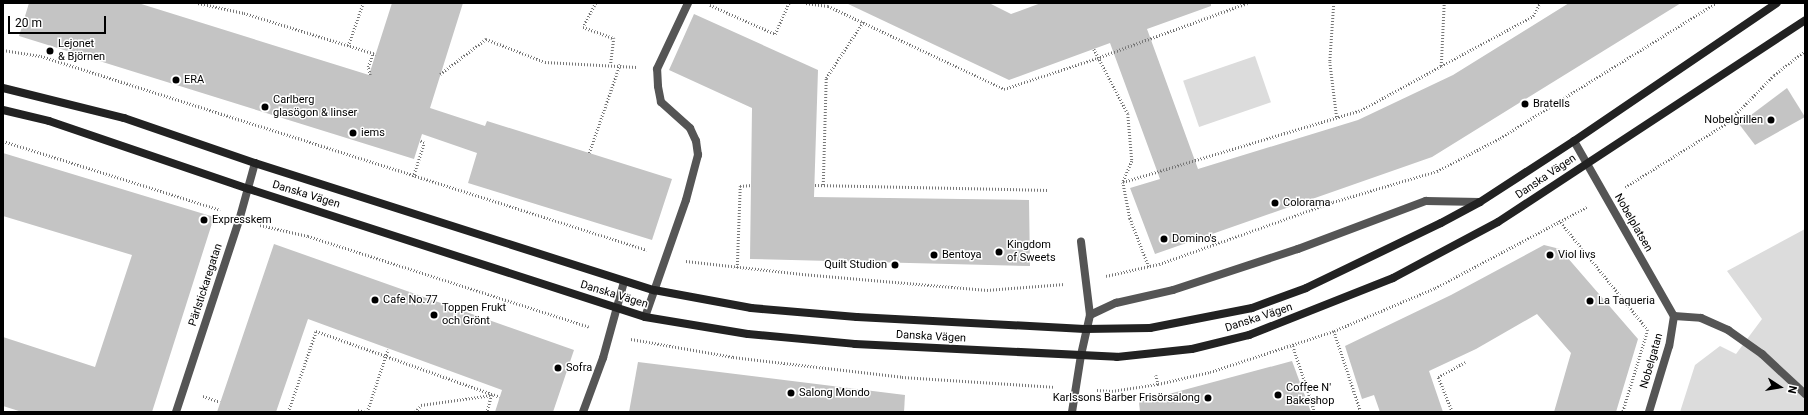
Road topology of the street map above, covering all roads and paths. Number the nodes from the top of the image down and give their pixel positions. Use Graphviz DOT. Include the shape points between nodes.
graph roads {
  1 [pos="198,3"];
  2 [pos="363,3"];
  3 [pos="596,3"];
  4 [pos="688,3"];
  5 [pos="706,3"];
  6 [pos="789,3"];
  7 [pos="806,3"];
  8 [pos="1247,3"];
  9 [pos="1334,3"];
  10 [pos="1444,3"];
  11 [pos="1540,3"];
  12 [pos="1716,3"];
  13 [pos="1777,3"];
  14 [pos="1805,20"];
  15 [pos="863,22"];
  16 [pos="348,46"];
  17 [pos="1094,49"];
  18 [pos="3,50"];
  19 [pos="1805,51"];
  20 [pos="1097,58"];
  21 [pos="611,64"];
  22 [pos="620,64"];
  23 [pos="1441,66"];
  24 [pos="657,69"];
  25 [pos="440,74"];
  26 [pos="370,75"];
  27 [pos="3,88"];
  28 [pos="3,110"];
  29 [pos="1337,118"];
  30 [pos="3,140"];
  31 [pos="420,140"];
  32 [pos="1574,141"];
  33 [pos="589,153"];
  34 [pos="255,163"];
  35 [pos="1587,163"];
  36 [pos="413,177"];
  37 [pos="1123,182"];
  38 [pos="752,185"];
  39 [pos="815,185"];
  40 [pos="823,185"];
  41 [pos="249,189"];
  42 [pos="1048,190"];
  43 [pos="1606,198"];
  44 [pos="1480,202"];
  45 [pos="240,217"];
  46 [pos="1559,220"];
  47 [pos="1081,242"];
  48 [pos="667,256"];
  49 [pos="1149,267"];
  50 [pos="737,268"];
  51 [pos="1085,281"];
  52 [pos="624,282"];
  53 [pos="654,290"];
  54 [pos="616,308"];
  55 [pos="1090,315"];
  56 [pos="1674,316"];
  57 [pos="645,317"];
  58 [pos="1085,329"];
  59 [pos="1334,331"];
  60 [pos="610,333"];
  61 [pos="1293,346"];
  62 [pos="388,349"];
  63 [pos="1081,355"];
  64 [pos="386,356"];
  65 [pos="1466,362"];
  66 [pos="1076,389"];
  67 [pos="1805,394"];
  68 [pos="492,395"];
  69 [pos="500,397"];
  70 [pos="176,412"];
  71 [pos="288,412"];
  72 [pos="358,412"];
  73 [pos="366,412"];
  74 [pos="415,412"];
  75 [pos="487,412"];
  76 [pos="583,412"];
  77 [pos="1072,412"];
  78 [pos="1315,412"];
  79 [pos="1361,412"];
  80 [pos="1452,412"];
  81 [pos="1623,412"];
  82 [pos="1649,412"];
  1 -- 16 [label="path" via="244,13"];
  2 -- 16 [label="path"];
  3 -- 21 [label="path" via="583,27 614,38"];
  4 -- 24 [label="street"];
  5 -- 6 [label="path" via="774,34"];
  7 -- 15 [label="path" via="828,6"];
  8 -- 20 [label="path"];
  9 -- 29 [label="path" via="1330,62"];
  10 -- 23 [label="path"];
  11 -- 23 [label="path" via="1533,16"];
  12 -- 49 [label="path" via="1500,138 1437,171 1333,202"];
  13 -- 32 [label="street, Danska Vägen"];
  14 -- 35 [label="street, Danska Vägen"];
  15 -- 20 [label="path" via="1004,89"];
  15 -- 40 [label="path" via="826,78"];
  16 -- 26 [label="path" via="375,54 368,67"];
  17 -- 20 [label="path"];
  18 -- 36 [label="path" via="41,56"];
  19 -- 43 [label="path" via="1774,75 1727,123"];
  20 -- 37 [label="path" via="1128,114 1132,161"];
  21 -- 22 [label="path"];
  21 -- 25 [label="path" via="545,62 486,40"];
  22 -- 24 [label="path"];
  22 -- 33 [label="path"];
  23 -- 29 [label="path" via="1361,110"];
  24 -- 48 [label="street" via="661,102 690,128 696,141 698,155"];
  27 -- 34 [label="street, Danska Vägen" via="124,118"];
  28 -- 41 [label="street, Danska Vägen" via="49,121"];
  29 -- 37 [label="path"];
  30 -- 45 [label="path"];
  31 -- 36 [label="path" via="424,143"];
  32 -- 35 [label="street, Nobelplatsen"];
  32 -- 44 [label="street, Danska Vägen"];
  34 -- 41 [label="street, Pärlstickaregatan"];
  34 -- 52 [label="street, Danska Vägen"];
  35 -- 43 [label="street, Nobelplatsen"];
  35 -- 63 [label="street, Danska Vägen" via="1498,222 1454,247 1393,278 1313,312 1249,335 1192,349 1117,357"];
  36 -- 48 [label="path" via="450,186"];
  37 -- 49 [label="path" via="1130,218"];
  38 -- 50 [label="path" via="740,186"];
  39 -- 40 [label="path"];
  40 -- 42 [label="path"];
  41 -- 45 [label="street, Pärlstickaregatan"];
  41 -- 54 [label="street, Danska Vägen"];
  43 -- 46 [label="path"];
  43 -- 56 [label="street, Nobelplatsen"];
  44 -- 55 [label="street" via="1426,200 1298,249 1173,290 1116,303"];
  44 -- 58 [label="street, Danska Vägen" via="1375,256 1306,288 1252,308 1150,328"];
  45 -- 60 [label="path" via="267,227 308,236"];
  45 -- 70 [label="street, Pärlstickaregatan"];
  46 -- 59 [label="path" via="1435,288"];
  46 -- 81 [label="path" via="1648,330"];
  47 -- 51 [label="street"];
  48 -- 50 [label="path"];
  48 -- 53 [label="street"];
  49 -- 51 [label="path"];
  50 -- 51 [label="path" via="986,290"];
  51 -- 55 [label="street"];
  52 -- 53 [label="street, Danska Vägen"];
  52 -- 54 [label="street"];
  53 -- 57 [label="street"];
  53 -- 58 [label="street, Danska Vägen" via="751,308 856,317"];
  54 -- 57 [label="street, Danska Vägen"];
  54 -- 60 [label="street"];
  55 -- 58 [label="street"];
  56 -- 67 [label="street" via="1701,318 1728,330 1762,354"];
  56 -- 82 [label="street, Nobelgatan" via="1669,346"];
  57 -- 63 [label="street, Danska Vägen" via="748,334 855,344"];
  58 -- 63 [label="street"];
  59 -- 61 [label="path"];
  59 -- 79 [label="path"];
  60 -- 66 [label="path" via="733,357 902,377"];
  60 -- 76 [label="street"];
  61 -- 66 [label="path" via="1210,372 1158,384 1112,391"];
  61 -- 78 [label="path"];
  62 -- 64 [label="path"];
  63 -- 66 [label="street"];
  64 -- 68 [label="path"];
  64 -- 71 [label="path" via="316,331"];
  64 -- 73 [label="path"];
  65 -- 80 [label="path" via="1438,377"];
  66 -- 77 [label="street"];
  68 -- 69 [label="path"];
  68 -- 74 [label="path" via="421,405"];
  68 -- 75 [label="path"];
  72 -- 73 [label="path"];
}
